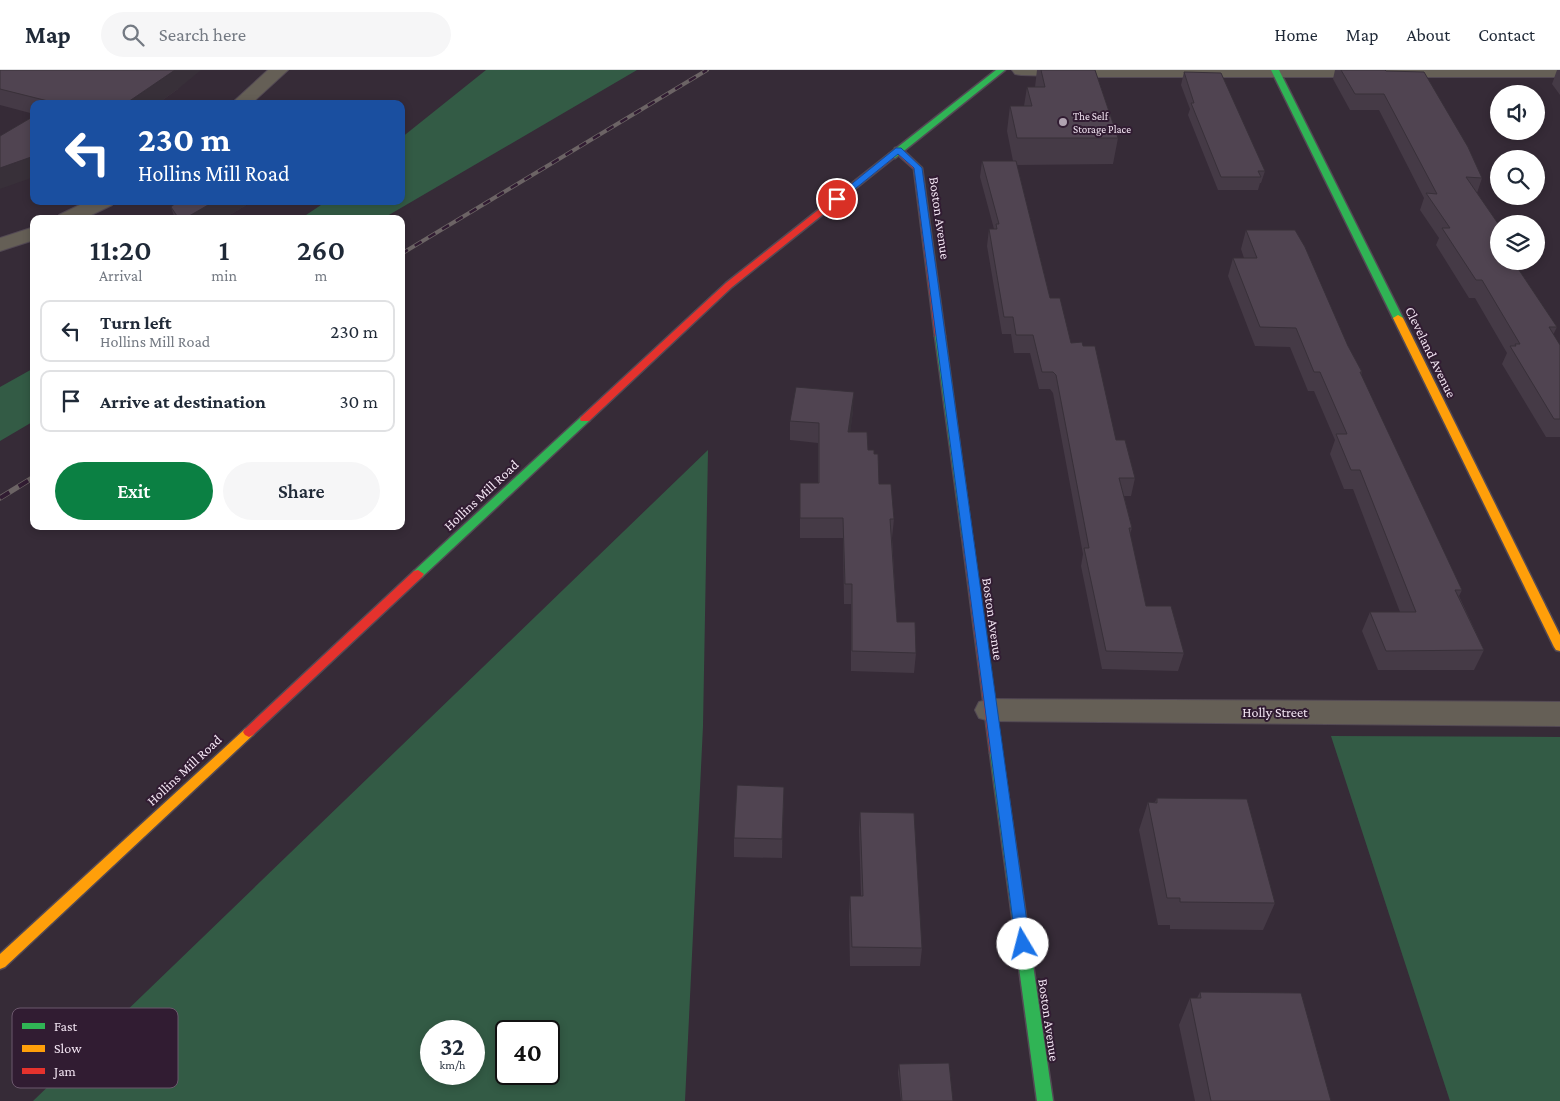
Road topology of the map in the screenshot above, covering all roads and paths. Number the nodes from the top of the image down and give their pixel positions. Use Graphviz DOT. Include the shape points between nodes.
graph roads {
  1 [pos="279,70"];
  2 [pos="1001,70"];
  3 [pos="1020,70"];
  4 [pos="1276,71"];
  5 [pos="1560,72"];
  6 [pos="245,100"];
  7 [pos="898,150"];
  8 [pos="96,205"];
  9 [pos="75,215"];
  10 [pos="30,234"];
  11 [pos="0,245"];
  12 [pos="1560,646"];
  13 [pos="990,710"];
  14 [pos="1560,714"];
  15 [pos="0,963"];
  16 [pos="1045,1101"];
  1 -- 6 [label="street"];
  2 -- 7 [label="street, Hollins Mill Road"];
  3 -- 4 [label="street"];
  4 -- 5 [label="street"];
  4 -- 12 [label="street, Cleveland Avenue"];
  7 -- 13 [label="street, Boston Avenue" via="918,168"];
  7 -- 15 [label="street, Hollins Mill Road" via="729,285"];
  8 -- 9 [label="street"];
  10 -- 11 [label="street"];
  13 -- 14 [label="street, Holly Street"];
  13 -- 16 [label="street, Boston Avenue"];
}
